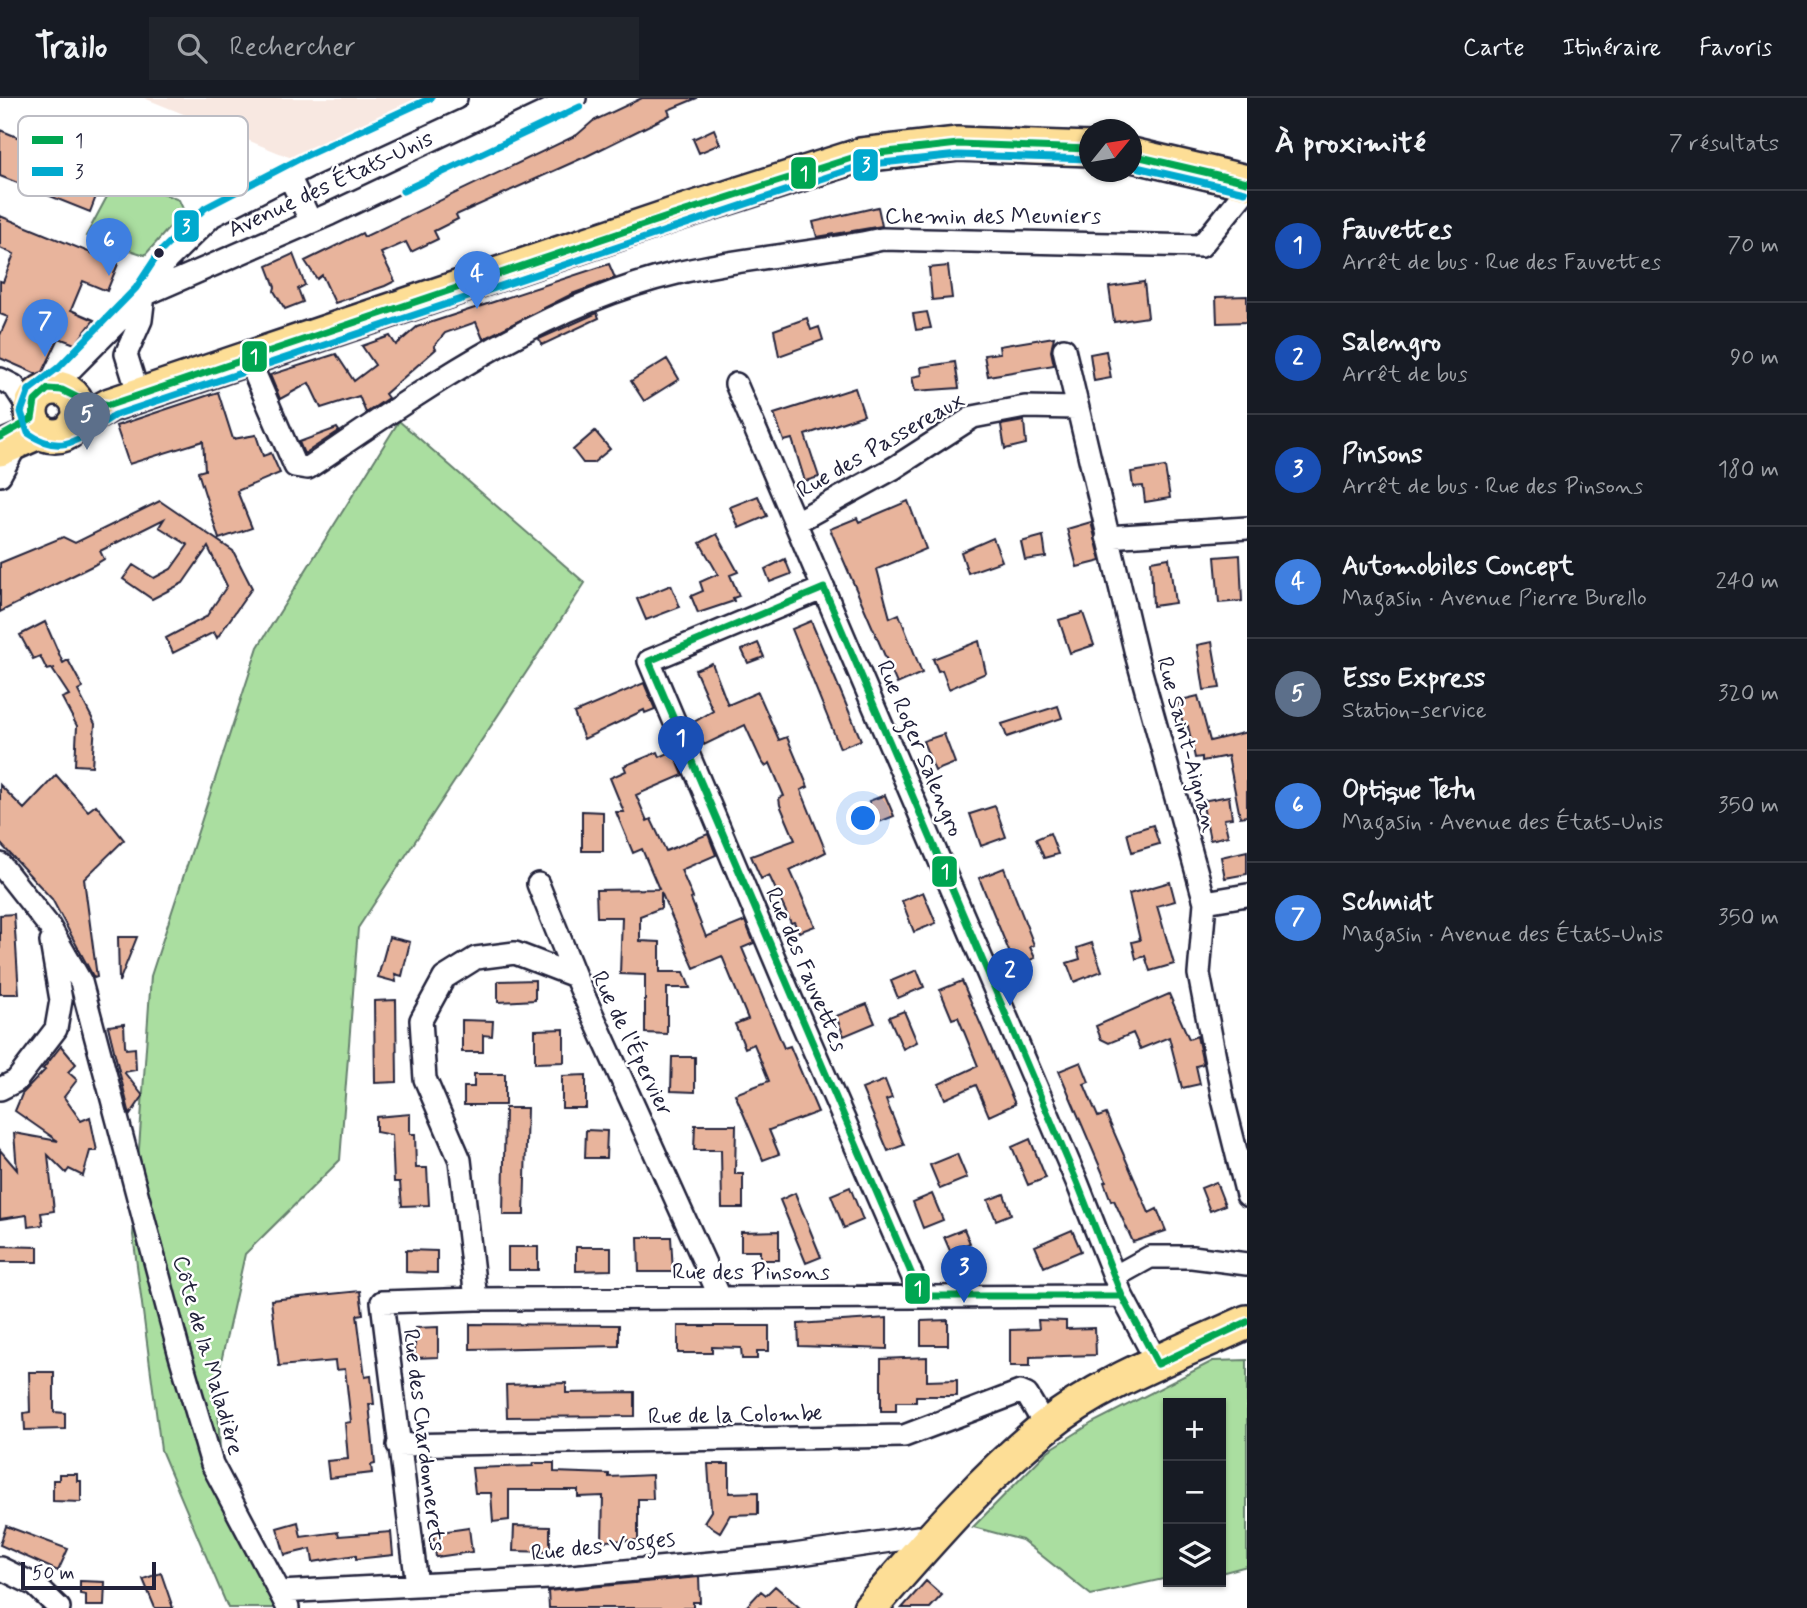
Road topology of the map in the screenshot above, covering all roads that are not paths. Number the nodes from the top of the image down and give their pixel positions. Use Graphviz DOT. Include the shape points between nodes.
graph roads {
  1 [pos="456,98"];
  2 [pos="575,98"];
  3 [pos="1079,149"];
  4 [pos="1142,157"];
  5 [pos="289,176"];
  6 [pos="1247,183"];
  7 [pos="1247,189"];
  8 [pos="311,222"];
  9 [pos="144,295"];
  10 [pos="1064,349"];
  11 [pos="248,358"];
  12 [pos="736,384"];
  13 [pos="124,401"];
  14 [pos="1076,408"];
  15 [pos="31,414"];
  16 [pos="796,522"];
  17 [pos="1247,528"];
  18 [pos="1107,537"];
  19 [pos="824,588"];
  20 [pos="0,864"];
  21 [pos="538,884"];
  22 [pos="1247,895"];
  23 [pos="1205,902"];
  24 [pos="49,926"];
  25 [pos="575,976"];
  26 [pos="0,1089"];
  27 [pos="1247,1195"];
  28 [pos="1247,1264"];
  29 [pos="1118,1287"];
  30 [pos="921,1296"];
  31 [pos="720,1297"];
  32 [pos="475,1298"];
  33 [pos="382,1302"];
  34 [pos="1247,1322"];
  35 [pos="1158,1364"];
  36 [pos="1046,1427"];
  37 [pos="398,1445"];
  38 [pos="927,1544"];
  39 [pos="0,1568"];
  40 [pos="417,1585"];
  41 [pos="284,1600"];
  42 [pos="59,1608"];
  43 [pos="870,1608"];
  1 -- 5 [label="street, Avenue des États-Unis"];
  2 -- 8 [label="street, Avenue des États-Unis"];
  3 -- 11 [label="main road" via="958,144 861,155"];
  4 -- 6 [label="main road"];
  5 -- 8 [label="street"];
  5 -- 9 [label="street, Avenue des États-Unis" via="212,216 167,260"];
  7 -- 11 [label="street, Chemin des Meuniers" via="1201,246 882,239 677,273 613,292 508,341 405,402 308,468 295,466"];
  8 -- 9 [label="street, Avenue des États-Unis"];
  9 -- 13 [label="street, Avenue des États-Unis" via="141,320 126,354"];
  9 -- 15 [label="street, Avenue des États-Unis"];
  10 -- 14 [label="street, Rue Saint-Aignan"];
  11 -- 13 [label="main road"];
  12 -- 16 [label="street, Rue Roger Salengro"];
  13 -- 15 [label="main road"];
  14 -- 16 [label="street, Rue des Passereaux" via="1025,407 972,417 894,468"];
  14 -- 18 [label="street, Rue Saint-Aignan"];
  16 -- 19 [label="street, Rue Roger Salengro"];
  17 -- 18 [label="street"];
  18 -- 23 [label="street, Rue Saint-Aignan"];
  19 -- 29 [label="street, Rue Roger Salengro"];
  19 -- 30 [label="street, Rue des Fauvettes" via="649,661"];
  20 -- 24 [label="street, Côte de la Maladière"];
  21 -- 25 [label="street"];
  22 -- 23 [label="street"];
  23 -- 27 [label="street, Rue Saint-Aignan" via="1199,974"];
  24 -- 26 [label="street" via="61,1000 56,1029 16,1082"];
  24 -- 41 [label="street, Côte de la Maladière" via="84,992 212,1464"];
  25 -- 31 [label="street, Rue de l'Épervier"];
  25 -- 32 [label="street, Rue de l'Épervier" via="514,953 476,958 444,978 421,1020 425,1079 460,1160"];
  28 -- 29 [label="street" via="1150,1257"];
  29 -- 30 [label="street, Rue des Pinsons"];
  29 -- 35 [label="street, Rue Roger Salengro"];
  30 -- 31 [label="street, Rue des Pinsons"];
  31 -- 32 [label="street, Rue des Pinsons"];
  32 -- 33 [label="street, Rue des Pinsons"];
  33 -- 37 [label="street, Rue des Chardonnerets"];
  34 -- 35 [label="main road"];
  35 -- 36 [label="main road" via="1128,1375"];
  36 -- 37 [label="street, Rue de la Colombe" via="1027,1395 1020,1392 904,1436"];
  36 -- 38 [label="main road"];
  37 -- 40 [label="street, Rue des Chardonnerets"];
  38 -- 40 [label="street, Rue des Vosges" via="918,1537 787,1556"];
  38 -- 43 [label="main road"];
  39 -- 42 [label="street" via="34,1584"];
  40 -- 41 [label="street, Rue des Vosges"];
}
